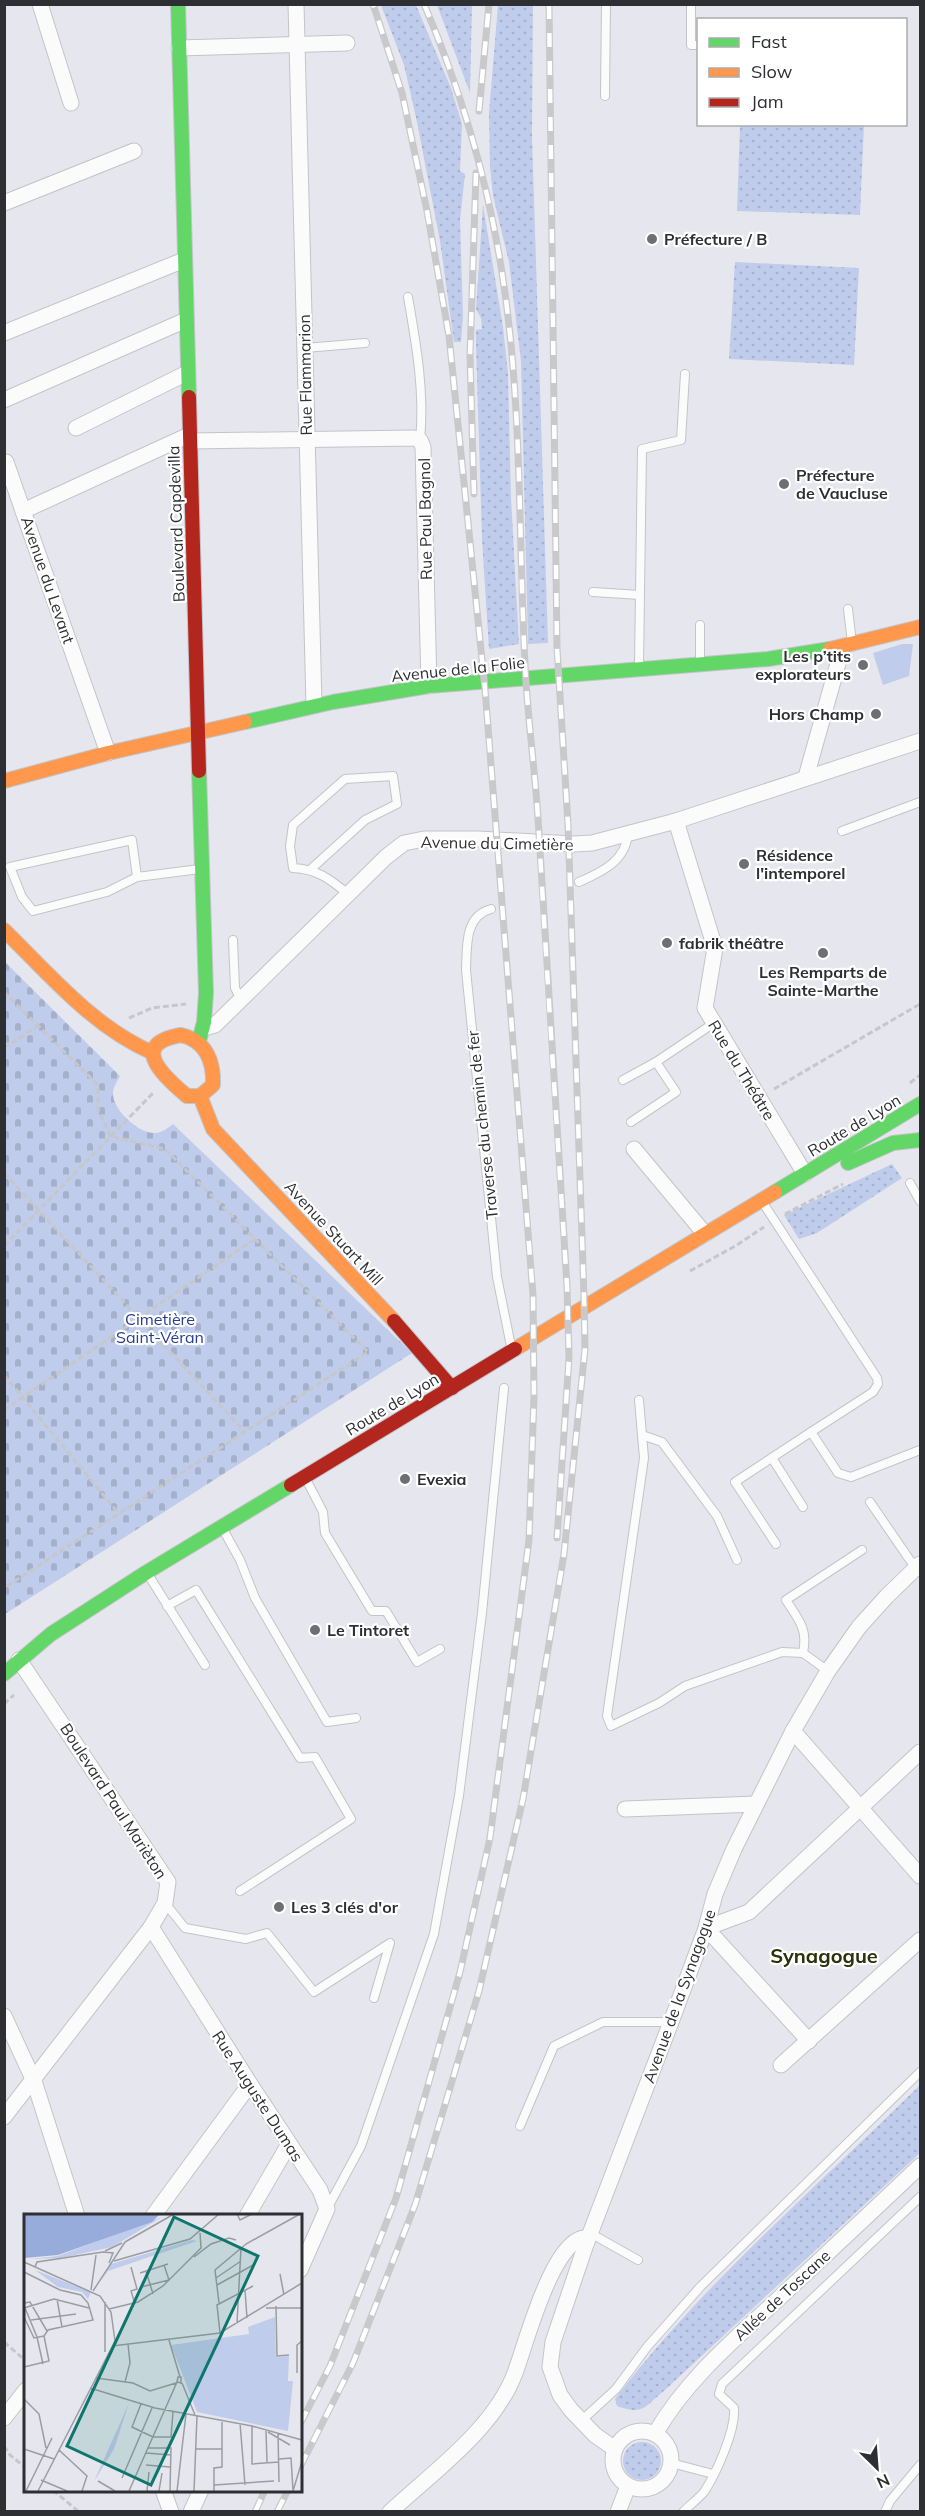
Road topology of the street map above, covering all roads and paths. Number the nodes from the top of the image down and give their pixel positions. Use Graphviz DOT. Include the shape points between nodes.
graph roads {
  1 [pos="40,4"];
  2 [pos="178,4"];
  3 [pos="296,4"];
  4 [pos="606,4"];
  5 [pos="691,4"];
  6 [pos="347,43"];
  7 [pos="297,44"];
  8 [pos="697,45"];
  9 [pos="179,48"];
  10 [pos="605,96"];
  11 [pos="71,103"];
  12 [pos="134,151"];
  13 [pos="4,203"];
  14 [pos="184,260"];
  15 [pos="408,297"];
  16 [pos="186,320"];
  17 [pos="4,333"];
  18 [pos="365,343"];
  19 [pos="304,348"];
  20 [pos="187,373"];
  21 [pos="685,374"];
  22 [pos="4,400"];
  23 [pos="76,428"];
  24 [pos="189,438"];
  25 [pos="307,439"];
  26 [pos="420,440"];
  27 [pos="6,462"];
  28 [pos="23,511"];
  29 [pos="592,592"];
  30 [pos="640,595"];
  31 [pos="848,609"];
  32 [pos="700,625"];
  33 [pos="921,627"];
  34 [pos="845,646"];
  35 [pos="700,666"];
  36 [pos="639,671"];
  37 [pos="429,686"];
  38 [pos="314,705"];
  39 [pos="200,732"];
  40 [pos="921,741"];
  41 [pos="108,753"];
  42 [pos="806,777"];
  43 [pos="4,781"];
  44 [pos="921,802"];
  45 [pos="675,821"];
  46 [pos="842,831"];
  47 [pos="628,833"];
  48 [pos="205,868"];
  49 [pos="311,869"];
  50 [pos="137,877"];
  51 [pos="579,882"];
  52 [pos="348,894"];
  53 [pos="490,909"];
  54 [pos="4,930"];
  55 [pos="233,940"];
  56 [pos="4,992"];
  57 [pos="241,1000"];
  58 [pos="188,1004"];
  59 [pos="921,1004"];
  60 [pos="126,1019"];
  61 [pos="714,1023"];
  62 [pos="38,1026"];
  63 [pos="201,1034"];
  64 [pos="4,1048"];
  65 [pos="153,1053"];
  66 [pos="656,1062"];
  67 [pos="623,1080"];
  68 [pos="155,1091"];
  69 [pos="200,1096"];
  70 [pos="759,1098"];
  71 [pos="921,1104"];
  72 [pos="632,1122"];
  73 [pos="110,1136"];
  74 [pos="921,1140"];
  75 [pos="634,1149"];
  76 [pos="4,1173"];
  77 [pos="805,1174"];
  78 [pos="910,1183"];
  79 [pos="761,1200"];
  80 [pos="921,1201"];
  81 [pos="39,1210"];
  82 [pos="705,1234"];
  83 [pos="255,1239"];
  84 [pos="4,1246"];
  85 [pos="139,1318"];
  86 [pos="512,1352"];
  87 [pos="4,1375"];
  88 [pos="452,1388"];
  89 [pos="504,1388"];
  90 [pos="23,1398"];
  91 [pos="639,1400"];
  92 [pos="4,1410"];
  93 [pos="245,1432"];
  94 [pos="811,1432"];
  95 [pos="642,1435"];
  96 [pos="921,1450"];
  97 [pos="772,1458"];
  98 [pos="304,1477"];
  99 [pos="870,1502"];
  100 [pos="803,1507"];
  101 [pos="118,1514"];
  102 [pos="222,1527"];
  103 [pos="776,1544"];
  104 [pos="862,1550"];
  105 [pos="737,1560"];
  106 [pos="919,1568"];
  107 [pos="147,1572"];
  108 [pos="4,1588"];
  109 [pos="167,1606"];
  110 [pos="440,1649"];
  111 [pos="803,1653"];
  112 [pos="19,1660"];
  113 [pos="205,1665"];
  114 [pos="828,1671"];
  115 [pos="4,1674"];
  116 [pos="356,1718"];
  117 [pos="793,1731"];
  118 [pos="921,1752"];
  119 [pos="756,1804"];
  120 [pos="860,1808"];
  121 [pos="625,1809"];
  122 [pos="921,1876"];
  123 [pos="240,1891"];
  124 [pos="165,1903"];
  125 [pos="151,1927"];
  126 [pos="706,1928"];
  127 [pos="921,1940"];
  128 [pos="374,1998"];
  129 [pos="4,2016"];
  130 [pos="671,2022"];
  131 [pos="809,2041"];
  132 [pos="781,2065"];
  133 [pos="921,2072"];
  134 [pos="34,2080"];
  135 [pos="250,2084"];
  136 [pos="4,2117"];
  137 [pos="520,2126"];
  138 [pos="289,2144"];
  139 [pos="921,2166"];
  140 [pos="921,2197"];
  141 [pos="327,2209"];
  142 [pos="76,2214"];
  143 [pos="154,2214"];
  144 [pos="248,2214"];
  145 [pos="589,2235"];
  146 [pos="638,2260"];
  147 [pos="302,2265"];
  148 [pos="4,2342"];
  149 [pos="24,2359"];
  150 [pos="24,2393"];
  151 [pos="4,2418"];
  152 [pos="581,2421"];
  153 [pos="655,2434"];
  154 [pos="4,2446"];
  155 [pos="615,2449"];
  156 [pos="671,2463"];
  157 [pos="921,2465"];
  158 [pos="24,2466"];
  159 [pos="713,2474"];
  160 [pos="628,2486"];
  161 [pos="55,2492"];
  162 [pos="164,2492"];
  163 [pos="200,2492"];
  164 [pos="79,2511"];
  165 [pos="171,2511"];
  166 [pos="191,2511"];
  167 [pos="390,2511"];
  168 [pos="618,2511"];
  169 [pos="683,2511"];
  170 [pos="885,2511"];
  1 -- 11 [label="street"];
  2 -- 9 [label="main road, Boulevard Capdevilla"];
  3 -- 7 [label="street, Rue Flammarion"];
  4 -- 10 [label="lane"];
  5 -- 8 [label="lane" via="691,45"];
  6 -- 7 [label="street"];
  7 -- 9 [label="street"];
  7 -- 19 [label="street, Rue Flammarion"];
  9 -- 14 [label="main road, Boulevard Capdevilla"];
  12 -- 13 [label="street"];
  14 -- 16 [label="main road, Boulevard Capdevilla"];
  14 -- 17 [label="street"];
  15 -- 26 [label="lane" via="422,407"];
  16 -- 20 [label="main road, Boulevard Capdevilla"];
  16 -- 22 [label="street"];
  18 -- 19 [label="lane"];
  19 -- 25 [label="street, Rue Flammarion"];
  20 -- 23 [label="street"];
  20 -- 24 [label="main road, Boulevard Capdevilla"];
  21 -- 30 [label="lane" via="681,440 642,449"];
  24 -- 25 [label="street, Rue Paul Bagnol"];
  24 -- 28 [label="street, Avenue du Levant"];
  24 -- 39 [label="main road, Boulevard Capdevilla"];
  25 -- 26 [label="street, Rue Paul Bagnol"];
  25 -- 38 [label="street, Rue Flammarion"];
  26 -- 37 [label="street, Rue Paul Bagnol"];
  27 -- 28 [label="street"];
  28 -- 41 [label="street, Avenue du Levant"];
  29 -- 30 [label="lane"];
  30 -- 36 [label="lane"];
  31 -- 34 [label="lane"];
  32 -- 35 [label="lane"];
  33 -- 34 [label="main road, Avenue de la Folie"];
  34 -- 35 [label="main road, Avenue de la Folie"];
  34 -- 42 [label="street"];
  35 -- 36 [label="main road, Avenue de la Folie"];
  36 -- 37 [label="main road, Avenue de la Folie"];
  37 -- 38 [label="main road, Avenue de la Folie"];
  38 -- 39 [label="main road, Avenue de la Folie"];
  39 -- 41 [label="main road, Avenue de la Folie"];
  39 -- 48 [label="main road, Boulevard Capdevilla"];
  40 -- 42 [label="street, Avenue du Cimetière"];
  41 -- 43 [label="main road, Avenue de la Folie"];
  42 -- 45 [label="street, Avenue du Cimetière"];
  44 -- 46 [label="lane"];
  45 -- 47 [label="street, Avenue du Cimetière"];
  45 -- 61 [label="street, Rue du Théâtre" via="715,948 705,1008"];
  47 -- 51 [label="lane" via="620,858"];
  47 -- 52 [label="street, Avenue du Cimetière" via="574,844 478,839 404,843"];
  48 -- 50 [label="lane"];
  48 -- 63 [label="main road, Boulevard Capdevilla" via="206,1004"];
  49 -- 49 [label="lane" via="293,868 293,825 345,779 393,776 397,804 365,820"];
  49 -- 52 [label="lane"];
  50 -- 50 [label="lane" via="107,892 33,911 22,897 10,867 132,840"];
  52 -- 57 [label="street, Avenue du Cimetière"];
  53 -- 86 [label="lane, Traverse du chemin de fer" via="474,918 471,925 466,970 497,1276"];
  54 -- 65 [label="main road" via="96,1018 132,1045"];
  55 -- 57 [label="lane" via="235,988"];
  56 -- 62 [label="path"];
  57 -- 63 [label="street, Avenue du Cimetière"];
  58 -- 60 [label="path" via="153,1008"];
  59 -- 70 [label="path"];
  61 -- 66 [label="lane"];
  61 -- 70 [label="street, Rue du Théâtre"];
  62 -- 64 [label="path"];
  62 -- 73 [label="path" via="98,1085 99,1109"];
  63 -- 65 [label="main road" via="173,1035 157,1043"];
  63 -- 69 [label="main road" via="214,1076 213,1085"];
  65 -- 69 [label="main road" via="157,1068 181,1092"];
  66 -- 67 [label="lane"];
  66 -- 72 [label="lane" via="676,1092"];
  68 -- 73 [label="path"];
  69 -- 88 [label="main road, Avenue Stuart Mill" via="213,1129 422,1351"];
  70 -- 77 [label="street, Rue du Théâtre"];
  71 -- 77 [label="main road, Route de Lyon"];
  73 -- 81 [label="path"];
  73 -- 83 [label="path" via="165,1149"];
  74 -- 77 [label="main road, Route de Lyon" via="902,1141 834,1169"];
  75 -- 82 [label="street"];
  76 -- 81 [label="path"];
  77 -- 79 [label="main road, Route de Lyon"];
  78 -- 80 [label="lane"];
  79 -- 82 [label="main road, Route de Lyon"];
  79 -- 94 [label="lane" via="877,1378 873,1392"];
  81 -- 84 [label="path"];
  81 -- 85 [label="path"];
  82 -- 86 [label="main road, Route de Lyon"];
  83 -- 85 [label="path"];
  83 -- 93 [label="path" via="368,1352"];
  85 -- 90 [label="path"];
  85 -- 93 [label="path"];
  86 -- 88 [label="main road, Route de Lyon"];
  87 -- 90 [label="path"];
  88 -- 98 [label="main road, Route de Lyon"];
  89 -- 141 [label="lane" via="461,1784 434,1934 361,2146"];
  90 -- 92 [label="path"];
  90 -- 101 [label="path"];
  91 -- 95 [label="lane"];
  93 -- 101 [label="path"];
  94 -- 96 [label="lane" via="844,1476 858,1475"];
  94 -- 97 [label="lane"];
  95 -- 105 [label="lane" via="662,1442 717,1516"];
  95 -- 111 [label="lane" via="644,1458 607,1716 611,1726 685,1686 782,1652"];
  97 -- 100 [label="lane"];
  97 -- 103 [label="lane" via="735,1482"];
  98 -- 102 [label="main road, Route de Lyon"];
  98 -- 110 [label="lane" via="323,1512 326,1533 372,1611 386,1611 417,1662"];
  99 -- 106 [label="lane"];
  101 -- 108 [label="path"];
  102 -- 107 [label="main road, Route de Lyon"];
  102 -- 116 [label="lane" via="255,1598 327,1722"];
  104 -- 111 [label="lane" via="786,1600 801,1622 806,1638"];
  106 -- 114 [label="street, Avenue de la Synagogue" via="887,1596"];
  107 -- 109 [label="lane"];
  107 -- 112 [label="main road, Route de Lyon" via="51,1634"];
  109 -- 113 [label="lane"];
  109 -- 123 [label="lane" via="196,1590 300,1758 315,1757 351,1819"];
  111 -- 114 [label="lane"];
  112 -- 115 [label="main road, Route de Lyon"];
  112 -- 124 [label="street, Boulevard Paul Marièton" via="168,1882"];
  114 -- 117 [label="street, Avenue de la Synagogue"];
  117 -- 119 [label="street, Avenue de la Synagogue"];
  117 -- 120 [label="street"];
  118 -- 120 [label="street"];
  119 -- 121 [label="street"];
  119 -- 126 [label="street, Avenue de la Synagogue" via="715,1894"];
  120 -- 122 [label="street"];
  120 -- 126 [label="street" via="749,1912"];
  124 -- 125 [label="street, Boulevard Paul Marièton"];
  124 -- 128 [label="lane" via="185,1928 246,1939 267,1934 314,1992 390,1943"];
  125 -- 134 [label="street, Boulevard Paul Marièton"];
  125 -- 135 [label="street, Rue Auguste Dumas"];
  126 -- 130 [label="street, Avenue de la Synagogue"];
  126 -- 131 [label="street"];
  127 -- 131 [label="street"];
  129 -- 134 [label="street"];
  130 -- 137 [label="lane" via="603,2022 554,2046"];
  130 -- 145 [label="street, Avenue de la Synagogue"];
  131 -- 132 [label="street"];
  133 -- 152 [label="lane" via="701,2286 616,2389"];
  134 -- 136 [label="street, Boulevard Paul Marièton"];
  134 -- 142 [label="street"];
  135 -- 138 [label="street, Rue Auguste Dumas"];
  135 -- 143 [label="street"];
  138 -- 141 [label="street, Rue Auguste Dumas" via="320,2190"];
  138 -- 144 [label="street"];
  139 -- 153 [label="street, Allée de Toscane" via="722,2353 672,2407"];
  140 -- 159 [label="lane" via="722,2384 719,2394 734,2408 735,2416"];
  141 -- 147 [label="street"];
  145 -- 146 [label="lane"];
  145 -- 152 [label="street, Avenue de la Synagogue" via="550,2355 555,2385"];
  145 -- 167 [label="street" via="574,2240 565,2250 537,2306 515,2374 494,2411 480,2429"];
  148 -- 149 [label="path"];
  150 -- 151 [label="street"];
  152 -- 155 [label="street, Avenue de la Synagogue"];
  153 -- 155 [label="street" via="636,2431"];
  153 -- 156 [label="street" via="668,2446"];
  154 -- 158 [label="path"];
  155 -- 160 [label="street" via="614,2470"];
  156 -- 159 [label="lane"];
  156 -- 160 [label="street" via="660,2483 650,2488"];
  157 -- 170 [label="lane"];
  159 -- 169 [label="lane" via="704,2492"];
  160 -- 168 [label="street"];
  161 -- 164 [label="path"];
  162 -- 165 [label="street"];
  163 -- 166 [label="street"];
}
